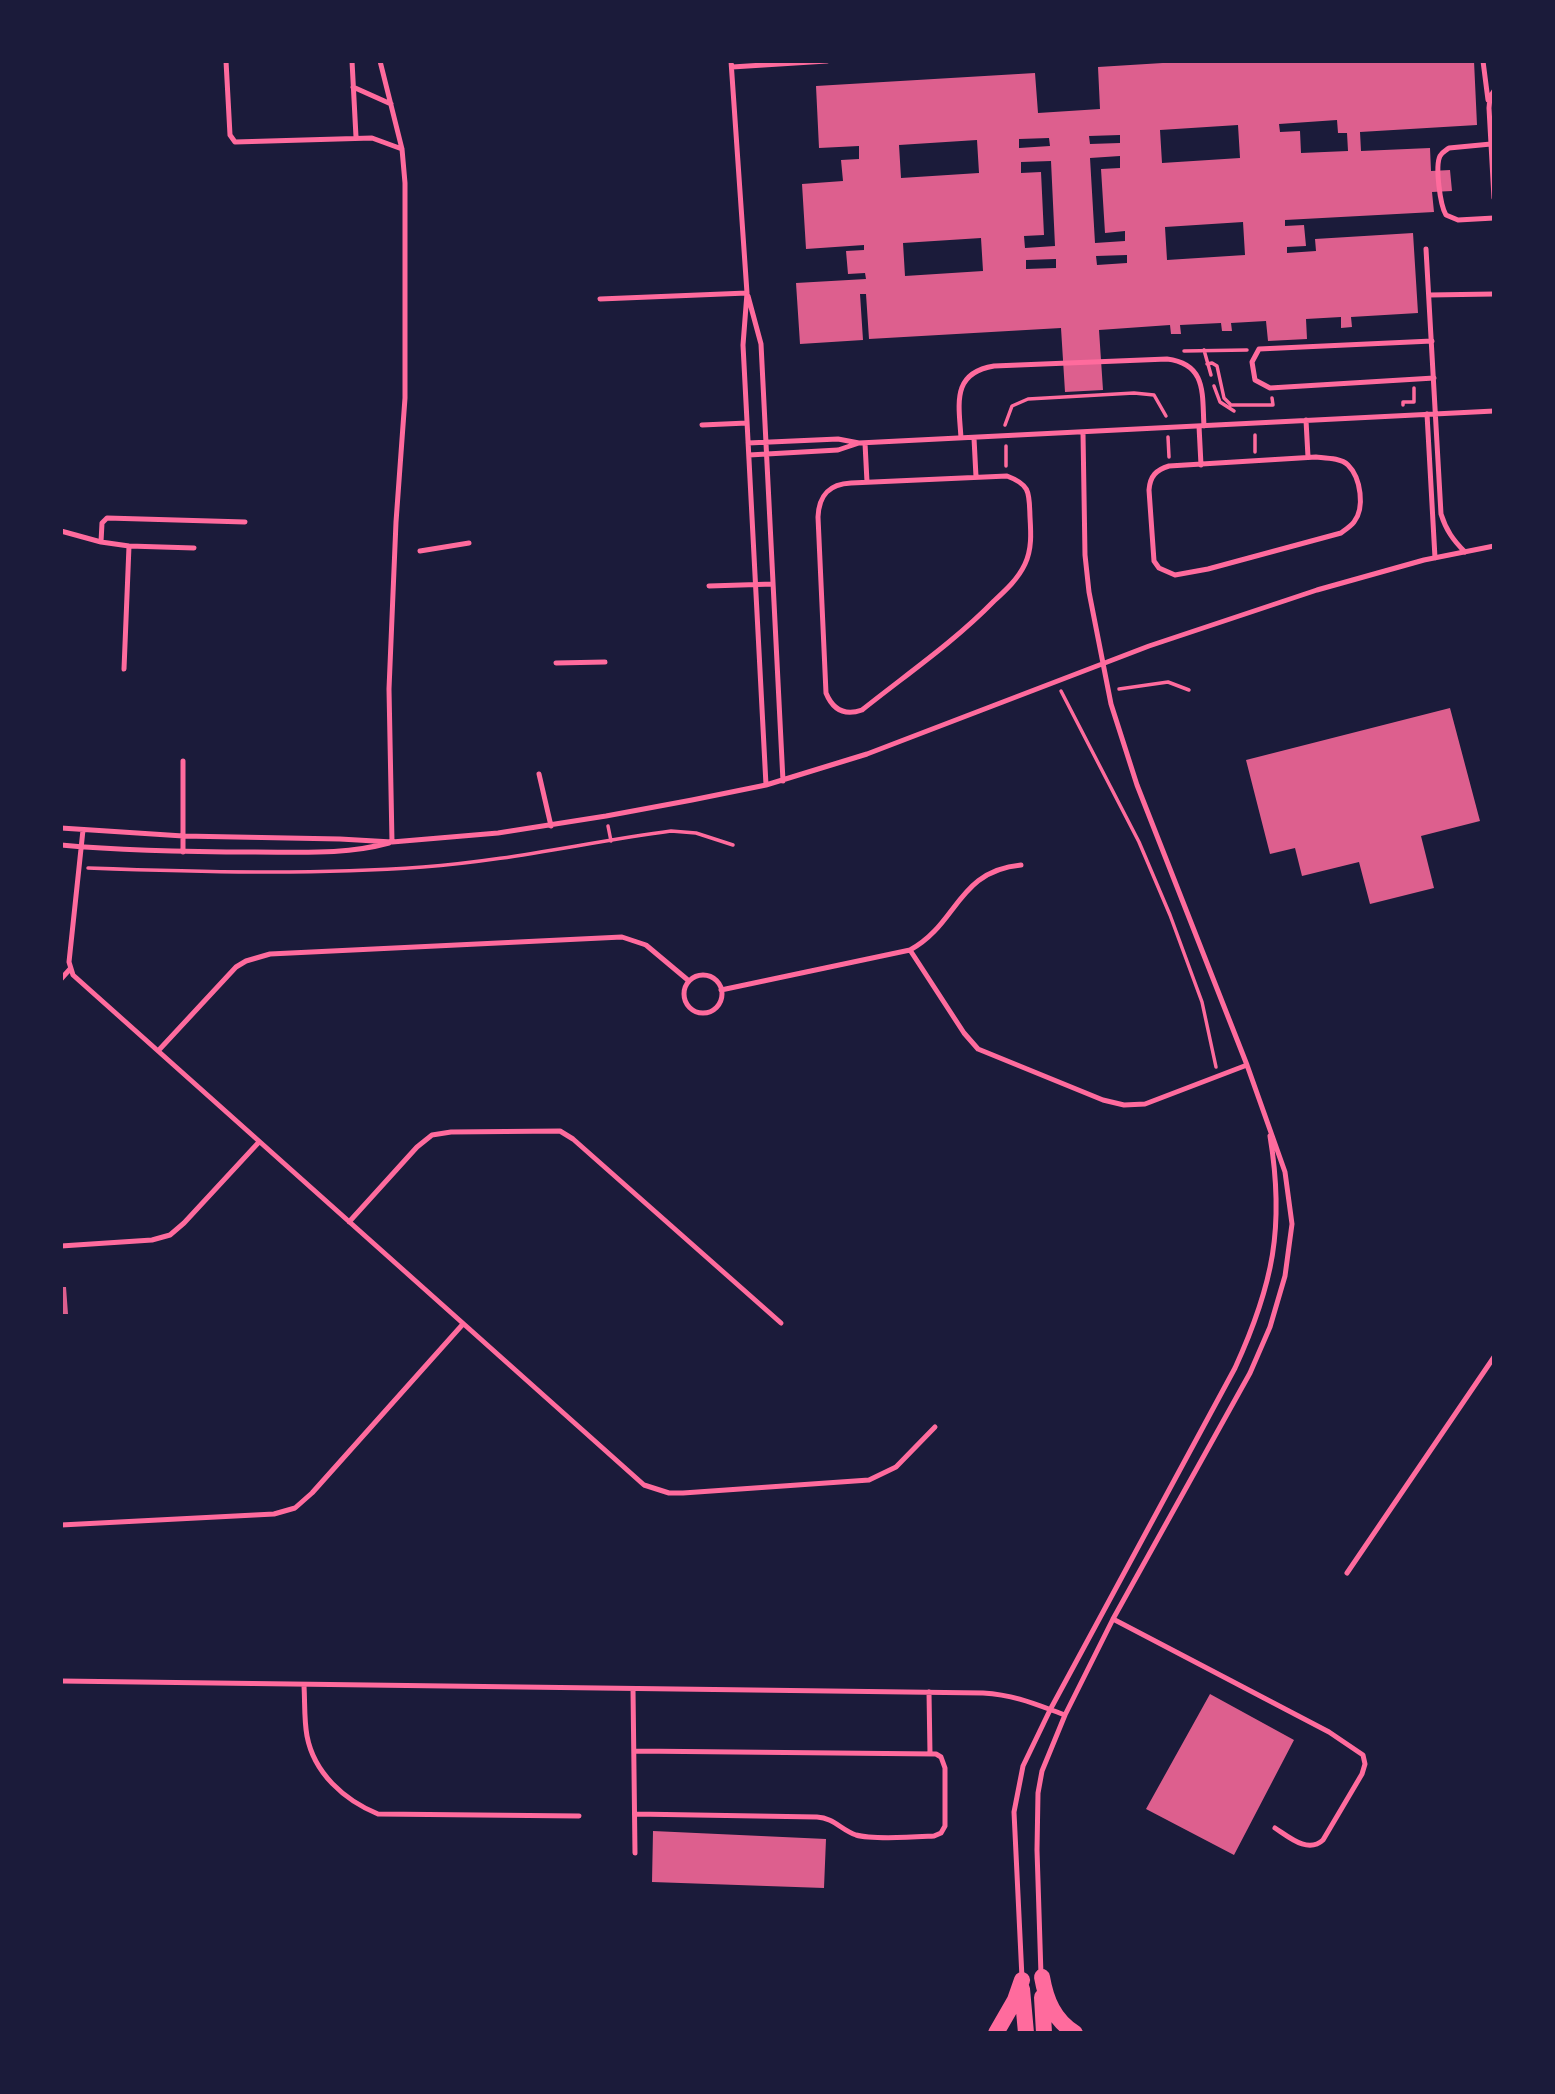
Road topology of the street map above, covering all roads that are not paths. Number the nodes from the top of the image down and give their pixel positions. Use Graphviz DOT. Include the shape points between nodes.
graph roads {
  1 [pos="226,61"];
  2 [pos="352,61"];
  3 [pos="380,61"];
  4 [pos="827,61"];
  5 [pos="1483,61"];
  6 [pos="731,64"];
  7 [pos="353,86"];
  8 [pos="1494,91"];
  9 [pos="391,104"];
  10 [pos="1489,108"];
  11 [pos="356,138"];
  12 [pos="1491,145"];
  13 [pos="401,149"];
  14 [pos="1494,198"];
  15 [pos="1494,218"];
  16 [pos="1426,249"];
  17 [pos="747,293"];
  18 [pos="1494,294"];
  19 [pos="1429,295"];
  20 [pos="600,299"];
  21 [pos="1432,341"];
  22 [pos="1434,379"];
  23 [pos="1494,411"];
  24 [pos="1427,414"];
  25 [pos="1436,414"];
  26 [pos="1306,420"];
  27 [pos="747,423"];
  28 [pos="702,425"];
  29 [pos="1201,426"];
  30 [pos="1083,433"];
  31 [pos="961,438"];
  32 [pos="974,438"];
  33 [pos="766,442"];
  34 [pos="748,443"];
  35 [pos="862,443"];
  36 [pos="766,454"];
  37 [pos="749,455"];
  38 [pos="1308,457"];
  39 [pos="1202,465"];
  40 [pos="976,477"];
  41 [pos="867,482"];
  42 [pos="245,522"];
  43 [pos="61,531"];
  44 [pos="101,542"];
  45 [pos="470,543"];
  46 [pos="129,546"];
  47 [pos="1494,546"];
  48 [pos="194,548"];
  49 [pos="420,551"];
  50 [pos="1465,552"];
  51 [pos="1435,558"];
  52 [pos="773,584"];
  53 [pos="756,585"];
  54 [pos="709,586"];
  55 [pos="605,662"];
  56 [pos="556,663"];
  57 [pos="124,669"];
  58 [pos="183,761"];
  59 [pos="539,774"];
  60 [pos="783,780"];
  61 [pos="766,785"];
  62 [pos="551,825"];
  63 [pos="61,828"];
  64 [pos="83,830"];
  65 [pos="183,836"];
  66 [pos="392,842"];
  67 [pos="61,845"];
  68 [pos="82,847"];
  69 [pos="183,852"];
  70 [pos="1021,865"];
  71 [pos="910,950"];
  72 [pos="70,969"];
  73 [pos="61,979"];
  74 [pos="688,982"];
  75 [pos="721,990"];
  76 [pos="158,1051"];
  77 [pos="1247,1065"];
  78 [pos="1268,1123"];
  79 [pos="259,1142"];
  80 [pos="349,1222"];
  81 [pos="61,1246"];
  82 [pos="781,1323"];
  83 [pos="463,1324"];
  84 [pos="1494,1357"];
  85 [pos="935,1427"];
  86 [pos="61,1525"];
  87 [pos="1347,1573"];
  88 [pos="1113,1619"];
  89 [pos="61,1682"];
  90 [pos="304,1686"];
  91 [pos="633,1689"];
  92 [pos="929,1692"];
  93 [pos="1050,1710"];
  94 [pos="1065,1715"];
  95 [pos="634,1751"];
  96 [pos="930,1754"];
  97 [pos="635,1814"];
  98 [pos="579,1816"];
  99 [pos="1275,1828"];
  100 [pos="635,1853"];
  101 [pos="1041,1977"];
  102 [pos="1022,1980"];
  103 [pos="996,2033"];
  104 [pos="1026,2033"];
  105 [pos="1044,2033"];
  106 [pos="1075,2033"];
  1 -- 11 [label="lane" via="234,142"];
  2 -- 7 [label="lane"];
  3 -- 9 [label="lane"];
  4 -- 6 [label="lane"];
  5 -- 10 [label="lane"];
  6 -- 17 [label="lane"];
  7 -- 9 [label="lane"];
  7 -- 11 [label="lane"];
  8 -- 10 [label="lane"];
  9 -- 13 [label="lane"];
  10 -- 12 [label="lane"];
  11 -- 13 [label="lane" via="372,138"];
  12 -- 14 [label="lane"];
  12 -- 15 [label="lane" via="1449,148 1438,164 1446,215 1458,220"];
  13 -- 66 [label="lane" via="406,387 389,689"];
  16 -- 19 [label="lane"];
  17 -- 20 [label="lane"];
  17 -- 27 [label="lane" via="743,328"];
  17 -- 33 [label="lane" via="761,344"];
  18 -- 19 [label="lane"];
  19 -- 21 [label="lane"];
  21 -- 22 [label="lane"];
  21 -- 22 [label="lane" via="1259,349 1252,362 1255,380 1270,388"];
  22 -- 25 [label="lane"];
  23 -- 25 [label="lane"];
  24 -- 25 [label="lane"];
  24 -- 26 [label="lane"];
  24 -- 51 [label="lane"];
  25 -- 50 [label="lane" via="1441,513 1454,541"];
  26 -- 29 [label="lane"];
  26 -- 38 [label="lane"];
  27 -- 28 [label="lane"];
  27 -- 34 [label="lane"];
  29 -- 30 [label="lane"];
  29 -- 31 [label="lane" via="1200,379 1181,360 979,368 960,390"];
  29 -- 39 [label="lane"];
  30 -- 32 [label="lane"];
  30 -- 77 [label="lane" via="1085,555 1111,704 1137,785"];
  31 -- 32 [label="lane"];
  31 -- 35 [label="lane"];
  32 -- 40 [label="lane"];
  33 -- 34 [label="lane"];
  33 -- 35 [label="lane" via="838,439"];
  33 -- 36 [label="lane"];
  34 -- 37 [label="lane"];
  35 -- 36 [label="lane" via="838,450"];
  35 -- 41 [label="lane"];
  36 -- 37 [label="lane"];
  36 -- 52 [label="lane"];
  37 -- 53 [label="lane"];
  38 -- 39 [label="lane"];
  38 -- 39 [label="lane" via="1347,463 1358,480 1360,508 1354,522 1341,533 1312,542 1175,575 1154,561 1149,482 1159,470"];
  40 -- 41 [label="lane"];
  40 -- 41 [label="lane" via="1007,476 1022,482 1028,491 1030,548 1025,564 976,620 853,713 844,712 826,694 819,503 837,484"];
  42 -- 44 [label="lane" via="107,518 102,523"];
  43 -- 44 [label="lane"];
  44 -- 46 [label="lane"];
  45 -- 49 [label="lane"];
  46 -- 48 [label="lane"];
  46 -- 57 [label="lane"];
  47 -- 50 [label="lane"];
  50 -- 51 [label="lane"];
  51 -- 60 [label="lane" via="1304,594 1149,646 867,754"];
  52 -- 53 [label="lane"];
  52 -- 60 [label="lane"];
  53 -- 54 [label="lane"];
  53 -- 61 [label="lane"];
  55 -- 56 [label="lane"];
  58 -- 65 [label="lane"];
  59 -- 62 [label="lane"];
  60 -- 61 [label="lane"];
  61 -- 62 [label="lane"];
  62 -- 66 [label="lane"];
  63 -- 64 [label="lane"];
  64 -- 65 [label="lane"];
  64 -- 68 [label="lane"];
  65 -- 66 [label="lane"];
  65 -- 69 [label="lane"];
  66 -- 69 [label="lane" via="338,853"];
  67 -- 68 [label="lane"];
  68 -- 69 [label="lane"];
  68 -- 72 [label="lane"];
  70 -- 71 [label="lane" via="991,871 977,880 929,937"];
  71 -- 75 [label="lane"];
  71 -- 77 [label="lane" via="978,1049 1103,1100 1145,1104"];
  72 -- 73 [label="lane"];
  72 -- 76 [label="lane"];
  74 -- 75 [label="lane" via="708,976"];
  74 -- 75 [label="lane" via="685,1001 701,1013 719,1004"];
  74 -- 76 [label="lane" via="646,945 622,937 270,954 236,967"];
  76 -- 79 [label="lane"];
  77 -- 78 [label="lane"];
  78 -- 88 [label="lane" via="1285,1172 1292,1224 1285,1276 1270,1327 1250,1373"];
  78 -- 93 [label="lane" via="1277,1223 1270,1273 1256,1322"];
  79 -- 80 [label="lane"];
  79 -- 81 [label="lane" via="170,1235"];
  80 -- 82 [label="lane" via="432,1135 559,1131"];
  80 -- 83 [label="lane"];
  83 -- 85 [label="lane" via="644,1485 670,1493 869,1480 896,1467"];
  83 -- 86 [label="lane" via="295,1508 274,1514"];
  84 -- 87 [label="lane"];
  88 -- 94 [label="lane"];
  88 -- 99 [label="lane" via="1329,1732 1363,1755 1362,1774 1318,1845 1303,1845"];
  89 -- 90 [label="lane"];
  90 -- 91 [label="lane"];
  90 -- 98 [label="lane" via="313,1755 355,1804 378,1814"];
  91 -- 92 [label="lane"];
  91 -- 95 [label="lane"];
  92 -- 93 [label="lane" via="1006,1694"];
  92 -- 96 [label="lane"];
  93 -- 94 [label="lane"];
  93 -- 102 [label="lane" via="1023,1766 1014,1812"];
  94 -- 101 [label="lane" via="1038,1793"];
  95 -- 96 [label="lane"];
  95 -- 97 [label="lane"];
  96 -- 97 [label="lane" via="941,1757 945,1768 945,1826 934,1836 862,1836 831,1819 817,1817"];
  97 -- 100 [label="lane"];
  101 -- 105 [label="main road"];
  101 -- 106 [label="main road" via="1054,2013"];
  102 -- 103 [label="main road"];
  102 -- 104 [label="main road"];
}
